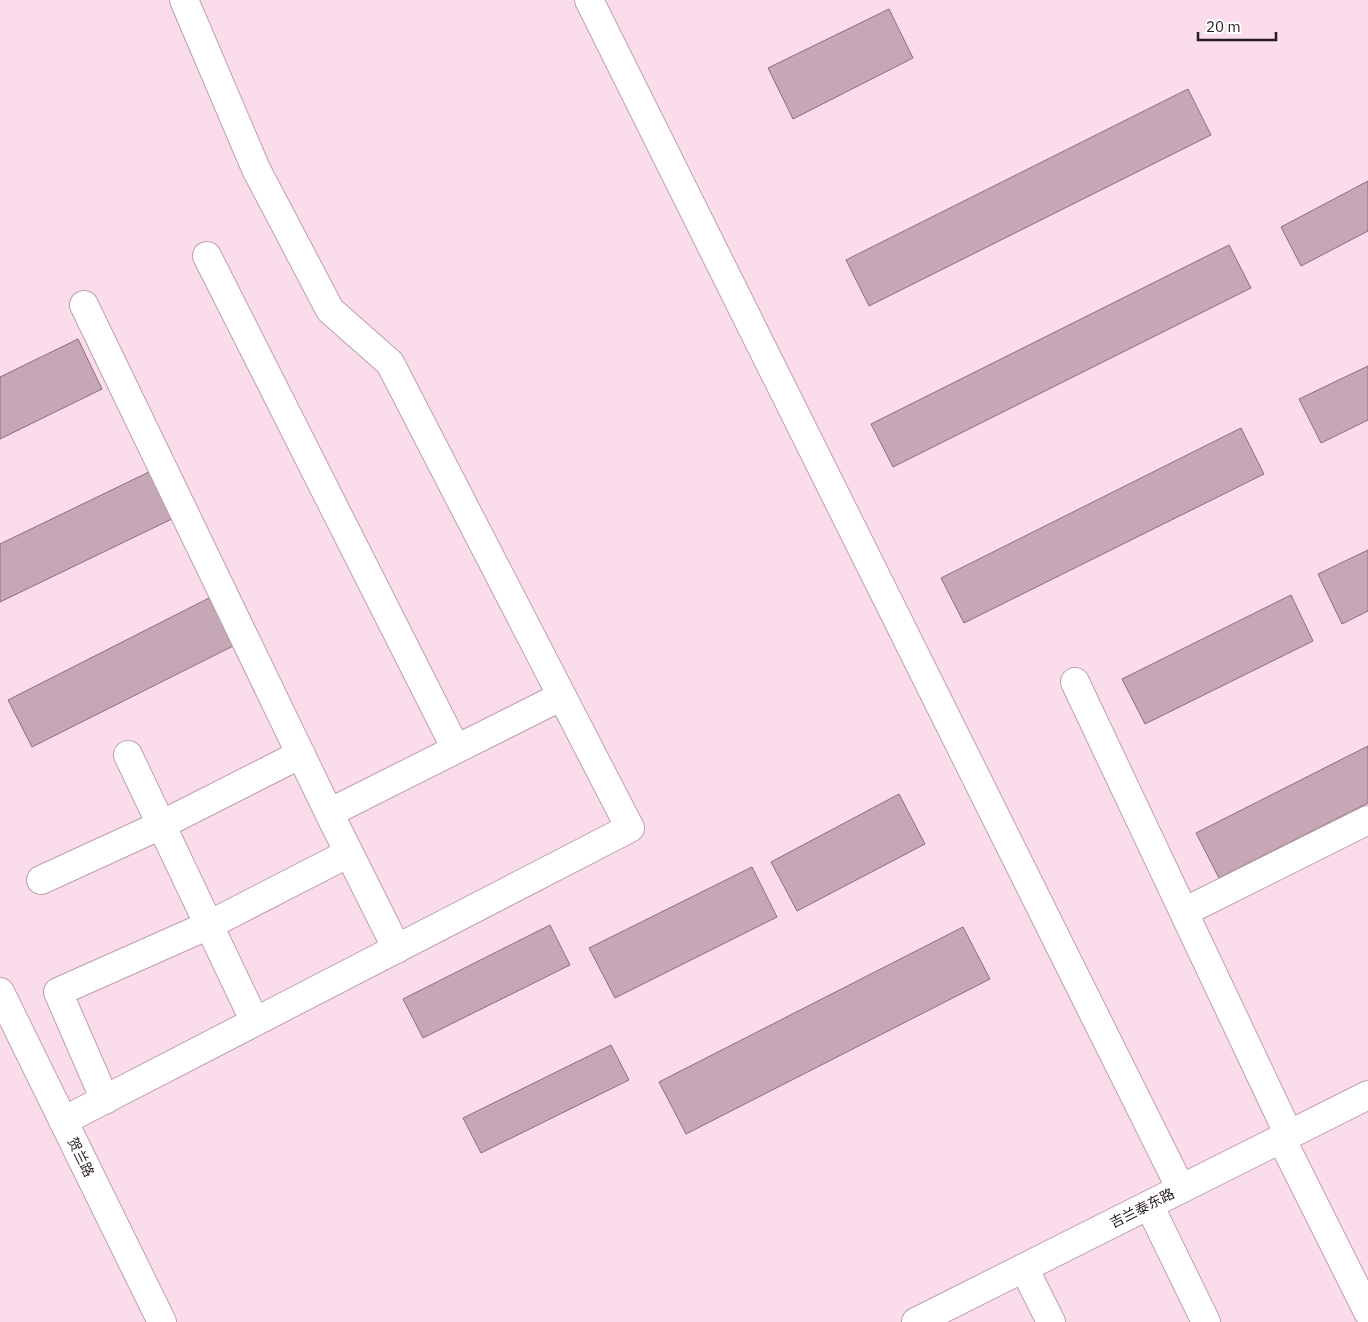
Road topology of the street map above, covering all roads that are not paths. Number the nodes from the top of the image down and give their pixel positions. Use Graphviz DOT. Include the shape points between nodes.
graph roads {
  1 [pos="184,0"];
  2 [pos="589,0"];
  3 [pos="207,256"];
  4 [pos="84,305"];
  5 [pos="1075,682"];
  6 [pos="562,696"];
  7 [pos="456,750"];
  8 [pos="301,754"];
  9 [pos="128,755"];
  10 [pos="329,813"];
  11 [pos="1368,820"];
  12 [pos="161,825"];
  13 [pos="349,853"];
  14 [pos="41,880"];
  15 [pos="1184,912"];
  16 [pos="209,925"];
  17 [pos="397,948"];
  18 [pos="0,992"];
  19 [pos="255,1022"];
  20 [pos="1368,1095"];
  21 [pos="105,1100"];
  22 [pos="64,1121"];
  23 [pos="1285,1136"];
  24 [pos="1180,1189"];
  25 [pos="1148,1205"];
  26 [pos="1024,1268"];
  27 [pos="1368,1312"];
  28 [pos="162,1322"];
  29 [pos="916,1322"];
  30 [pos="1051,1322"];
  31 [pos="1206,1322"];
  1 -- 6 [label="street" via="256,169 330,310 390,363"];
  2 -- 24 [label="street"];
  3 -- 7 [label="street"];
  4 -- 8 [label="street"];
  5 -- 15 [label="street"];
  6 -- 7 [label="street"];
  6 -- 17 [label="street" via="630,828"];
  7 -- 10 [label="street"];
  8 -- 10 [label="street"];
  8 -- 12 [label="street"];
  9 -- 12 [label="street"];
  10 -- 13 [label="street"];
  11 -- 15 [label="street"];
  12 -- 14 [label="street"];
  12 -- 16 [label="street"];
  13 -- 16 [label="street"];
  13 -- 17 [label="street"];
  15 -- 23 [label="street"];
  16 -- 19 [label="street"];
  16 -- 21 [label="street" via="58,992"];
  17 -- 19 [label="street"];
  18 -- 22 [label="street, 贺兰路"];
  19 -- 21 [label="street"];
  20 -- 23 [label="street, 吉兰泰东路"];
  21 -- 22 [label="street"];
  22 -- 28 [label="street, 贺兰路"];
  23 -- 24 [label="street, 吉兰泰东路"];
  23 -- 27 [label="street"];
  24 -- 25 [label="street, 吉兰泰东路"];
  25 -- 26 [label="street, 吉兰泰东路"];
  25 -- 31 [label="street"];
  26 -- 29 [label="street, 吉兰泰东路"];
  26 -- 30 [label="street"];
}
